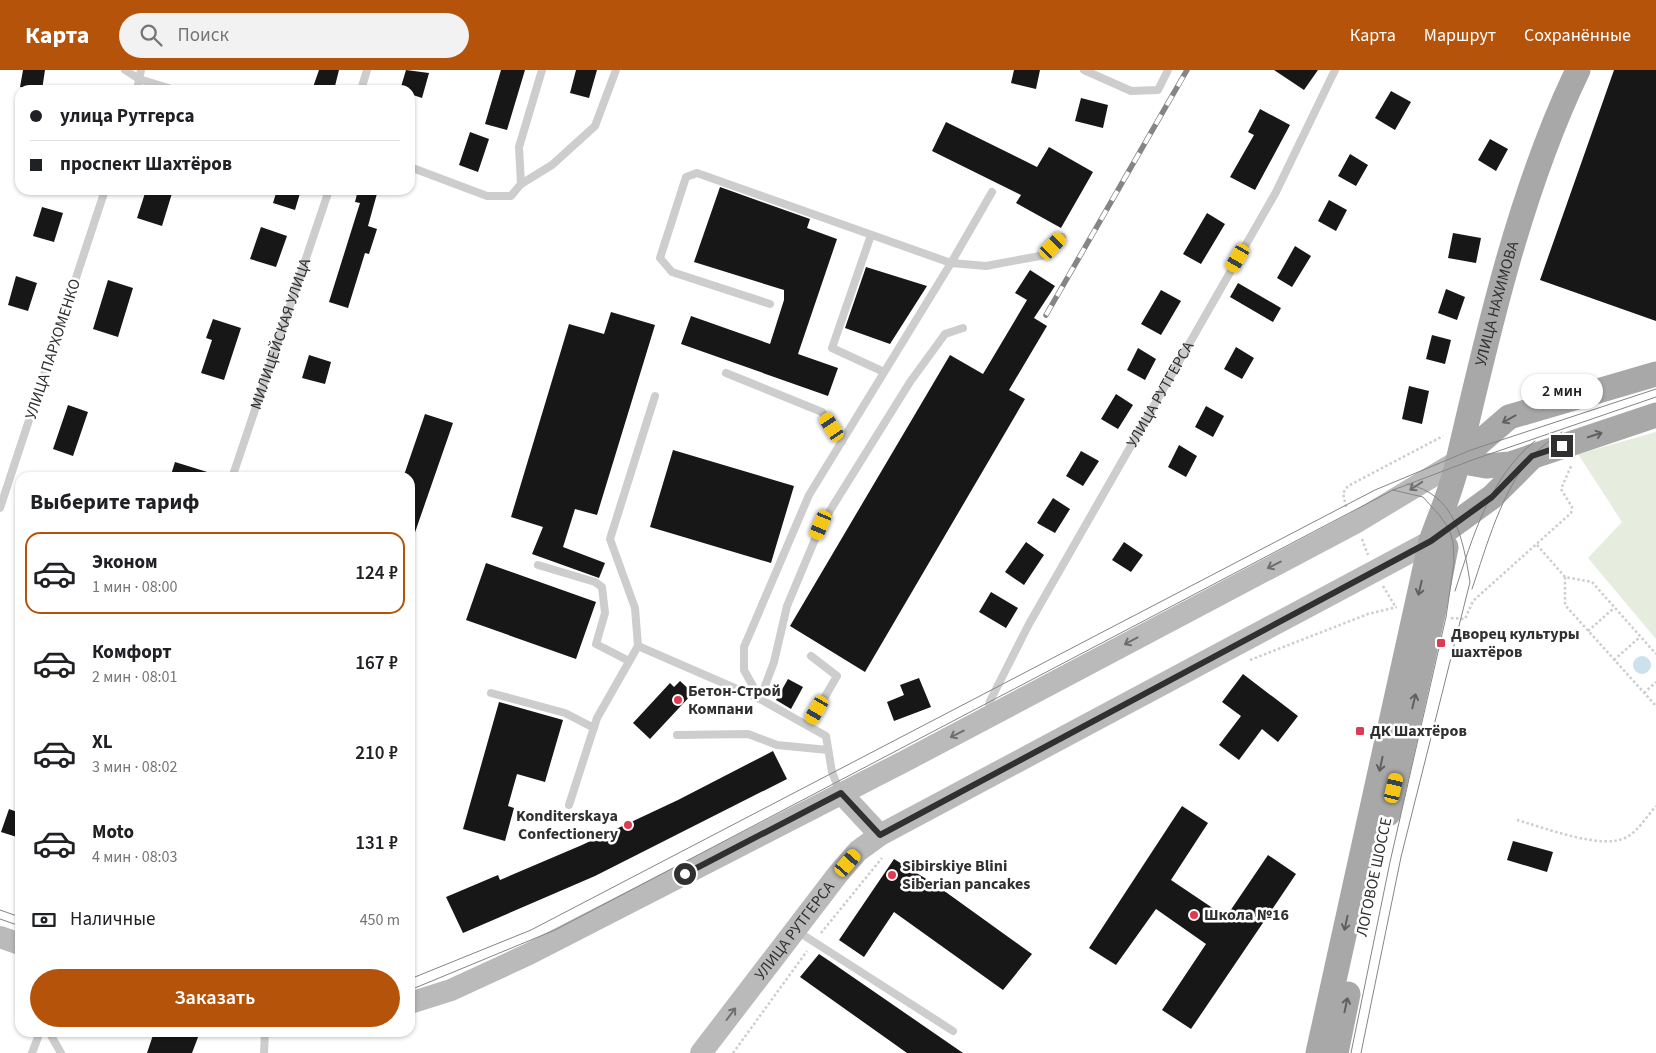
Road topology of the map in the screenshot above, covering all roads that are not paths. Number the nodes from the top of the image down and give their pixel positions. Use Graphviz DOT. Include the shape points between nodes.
graph roads {
  1 [pos="125,70"];
  2 [pos="141,70"];
  3 [pos="367,70"];
  4 [pos="542,70"];
  5 [pos="616,70"];
  6 [pos="1084,70"];
  7 [pos="1168,70"];
  8 [pos="1335,70"];
  9 [pos="1578,70"];
  10 [pos="139,79"];
  11 [pos="137,85"];
  12 [pos="159,85"];
  13 [pos="362,85"];
  14 [pos="415,169"];
  15 [pos="521,184"];
  16 [pos="992,192"];
  17 [pos="103,195"];
  18 [pos="327,195"];
  19 [pos="871,235"];
  20 [pos="1062,237"];
  21 [pos="951,263"];
  22 [pos="770,304"];
  23 [pos="962,328"];
  24 [pos="884,372"];
  25 [pos="726,373"];
  26 [pos="1656,374"];
  27 [pos="655,396"];
  28 [pos="1656,415"];
  29 [pos="842,442"];
  30 [pos="1532,456"];
  31 [pos="1457,463"];
  32 [pos="234,472"];
  33 [pos="0,508"];
  34 [pos="1440,535"];
  35 [pos="538,565"];
  36 [pos="638,646"];
  37 [pos="811,656"];
  38 [pos="629,661"];
  39 [pos="491,693"];
  40 [pos="760,699"];
  41 [pos="987,719"];
  42 [pos="808,726"];
  43 [pos="594,728"];
  44 [pos="677,735"];
  45 [pos="828,750"];
  46 [pos="841,793"];
  47 [pos="569,805"];
  48 [pos="882,845"];
  49 [pos="805,936"];
  50 [pos="0,937"];
  51 [pos="15,942"];
  52 [pos="415,1001"];
  53 [pos="953,1031"];
  54 [pos="38,1037"];
  55 [pos="52,1037"];
  56 [pos="264,1037"];
  57 [pos="32,1053"];
  58 [pos="61,1053"];
  59 [pos="264,1053"];
  60 [pos="701,1053"];
  61 [pos="1318,1053"];
  62 [pos="1336,1053"];
  1 -- 10 [label="lane"];
  2 -- 10 [label="lane"];
  3 -- 13 [label="lane"];
  4 -- 15 [label="lane" via="519,147"];
  5 -- 15 [label="lane" via="595,126 552,165"];
  6 -- 7 [label="lane" via="1131,91 1158,90"];
  8 -- 41 [label="lane, УЛИЦА РУТГЕРСА" via="1276,192 1029,624 990,701"];
  9 -- 31 [label="main road, УЛИЦА НАХИМОВА" via="1539,164 1505,274"];
  10 -- 11 [label="lane"];
  10 -- 12 [label="lane"];
  14 -- 15 [label="lane" via="487,196 511,196"];
  16 -- 21 [label="lane"];
  17 -- 33 [label="lane, УЛИЦА ПАРХОМЕНКО"];
  18 -- 32 [label="lane, МИЛИЦЕЙСКАЯ УЛИЦА"];
  19 -- 21 [label="lane"];
  19 -- 22 [label="lane" via="697,173 686,177 660,258 672,272"];
  19 -- 24 [label="lane" via="832,348"];
  20 -- 21 [label="lane" via="1044,255 986,266"];
  21 -- 24 [label="lane"];
  23 -- 40 [label="lane" via="944,334 910,382 821,525 787,606 774,662"];
  24 -- 29 [label="lane"];
  25 -- 29 [label="lane" via="822,412"];
  26 -- 31 [label="main road, one-way" via="1509,417"];
  27 -- 36 [label="lane" via="610,539 635,608"];
  30 -- 28 [label="main road, one-way"];
  29 -- 40 [label="lane" via="809,495 744,647 744,670"];
  30 -- 31 [label="main road" via="1510,464"];
  30 -- 34 [label="main road" via="1492,497"];
  31 -- 34 [label="main road, УЛИЦА НАХИМОВА"];
  31 -- 41 [label="main road, one-way" via="1355,523"];
  34 -- 48 [label="main road, УЛИЦА РУТГЕРСА"];
  34 -- 61 [label="main road, ЛОГОВОЕ ШОССЕ, one-way"];
  62 -- 34 [label="main road, ЛОГОВОЕ ШОССЕ, one-way" via="1433,614"];
  35 -- 38 [label="lane" via="602,587 605,613 596,644"];
  36 -- 38 [label="lane"];
  36 -- 40 [label="lane"];
  37 -- 42 [label="lane" via="837,676"];
  38 -- 43 [label="lane"];
  39 -- 43 [label="lane" via="565,714"];
  40 -- 42 [label="lane"];
  41 -- 46 [label="main road, one-way"];
  42 -- 45 [label="lane" via="826,736"];
  43 -- 47 [label="lane"];
  44 -- 45 [label="lane" via="748,734 777,745"];
  45 -- 46 [label="lane" via="834,783"];
  46 -- 48 [label="main road"];
  46 -- 52 [label="main road" via="529,954 451,990"];
  48 -- 49 [label="main road, УЛИЦА РУТГЕРСА" via="858,851"];
  49 -- 53 [label="lane"];
  60 -- 49 [label="main road, УЛИЦА РУТГЕРСА, one-way"];
  50 -- 51 [label="main road"];
  54 -- 57 [label="lane"];
  55 -- 58 [label="lane"];
  56 -- 59 [label="lane"];
}
